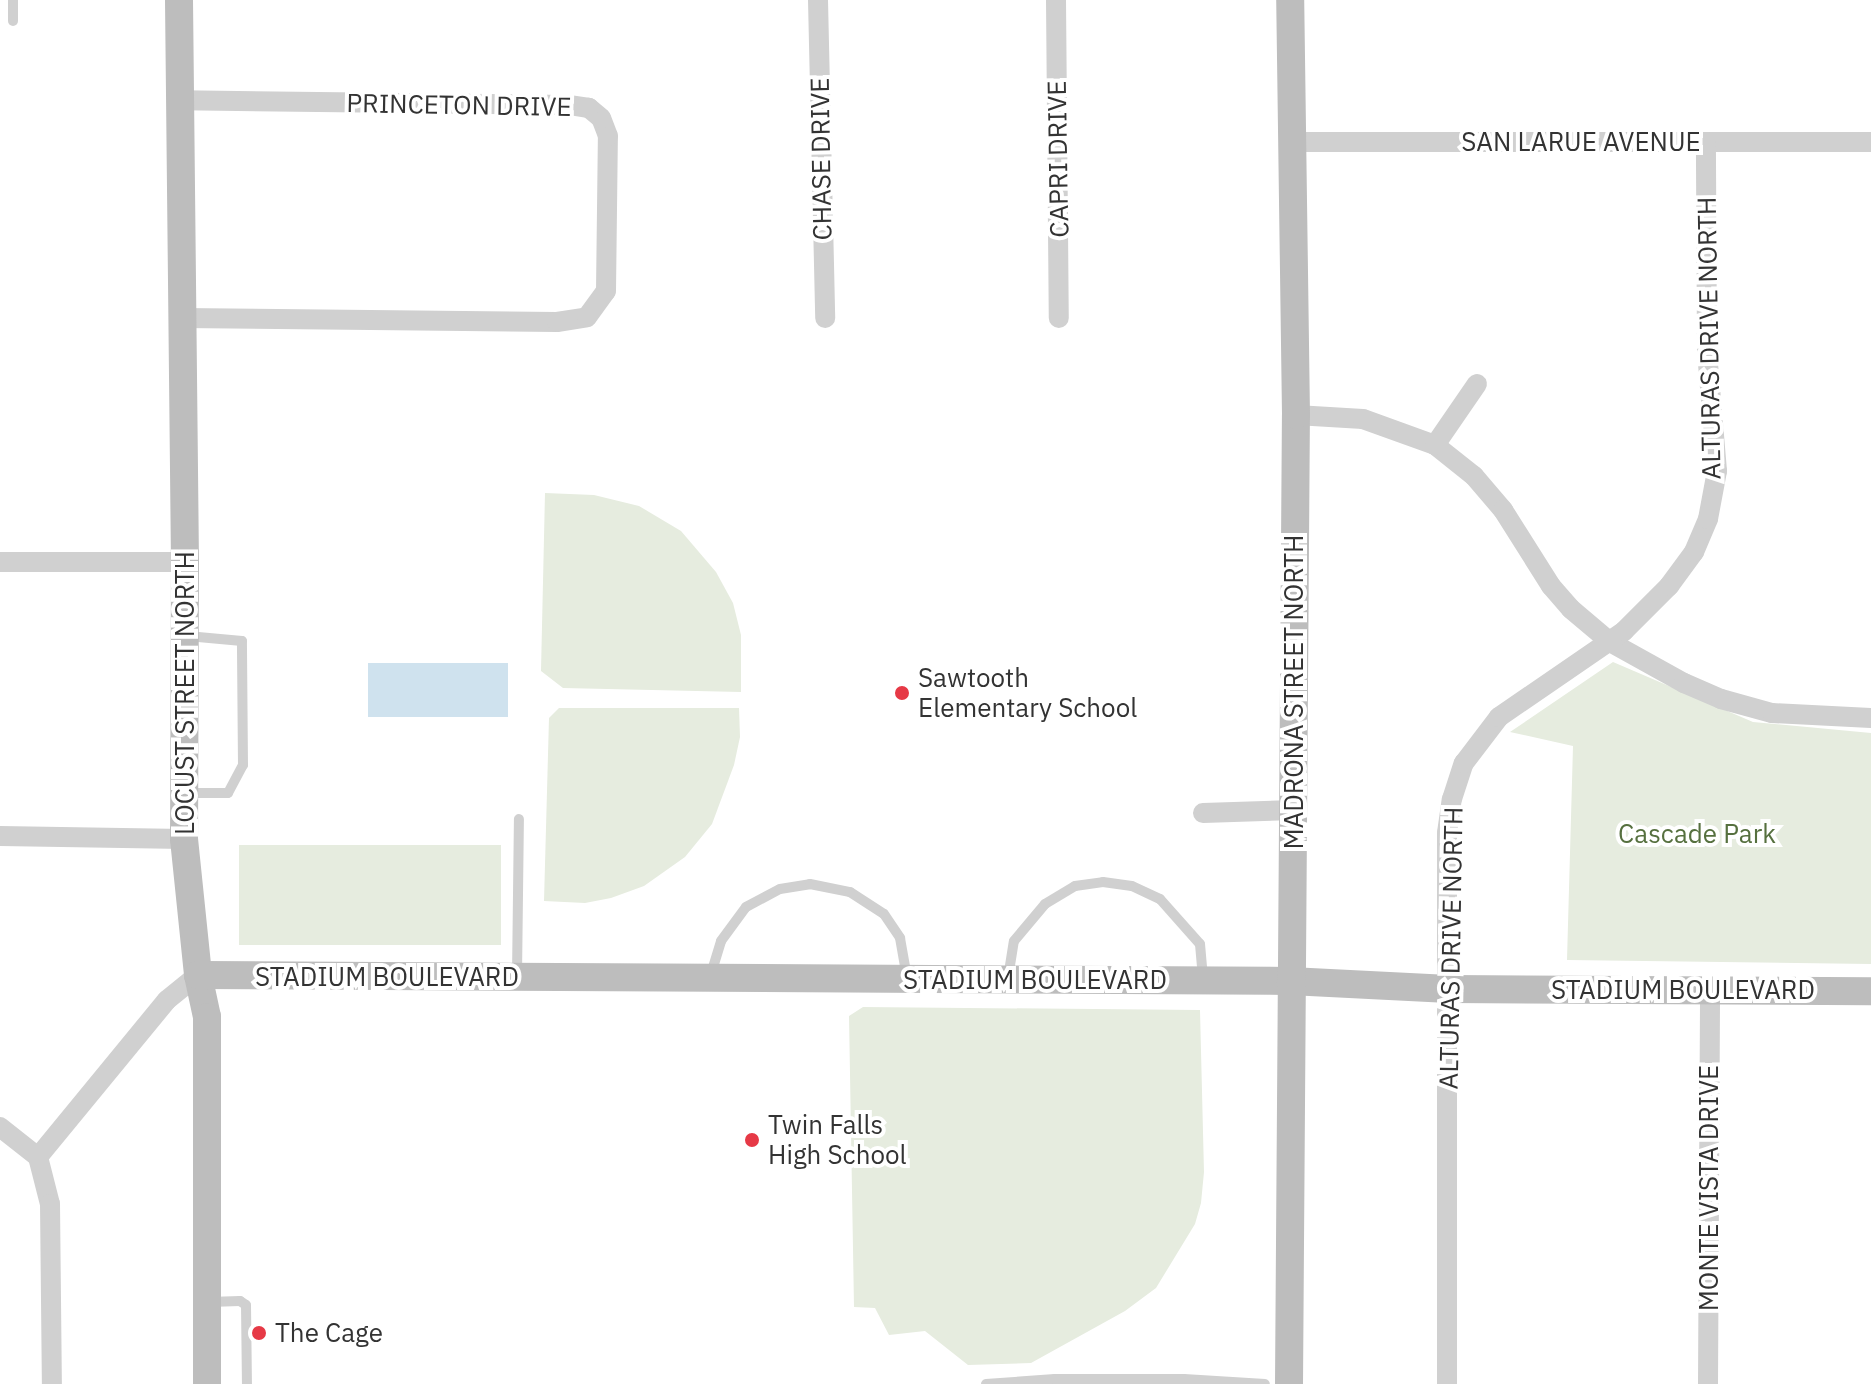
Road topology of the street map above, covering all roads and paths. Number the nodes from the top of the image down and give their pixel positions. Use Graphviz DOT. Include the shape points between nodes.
graph roads {
  1 [pos="13,0"];
  2 [pos="179,0"];
  3 [pos="818,0"];
  4 [pos="1056,0"];
  5 [pos="1290,0"];
  6 [pos="13,21"];
  7 [pos="182,100"];
  8 [pos="1292,142"];
  9 [pos="1706,142"];
  10 [pos="1871,142"];
  11 [pos="182,318"];
  12 [pos="825,318"];
  13 [pos="1059,318"];
  14 [pos="1477,384"];
  15 [pos="1296,415"];
  16 [pos="1435,445"];
  17 [pos="0,562"];
  18 [pos="185,562"];
  19 [pos="185,636"];
  20 [pos="1610,642"];
  21 [pos="1871,718"];
  22 [pos="186,793"];
  23 [pos="1294,810"];
  24 [pos="1203,813"];
  25 [pos="519,819"];
  26 [pos="0,836"];
  27 [pos="184,839"];
  28 [pos="198,975"];
  29 [pos="517,978"];
  30 [pos="710,979"];
  31 [pos="908,979"];
  32 [pos="1008,980"];
  33 [pos="1203,981"];
  34 [pos="1290,981"];
  35 [pos="1449,989"];
  36 [pos="1710,991"];
  37 [pos="1871,991"];
  38 [pos="0,1127"];
  39 [pos="38,1157"];
  40 [pos="207,1302"];
  41 [pos="52,1384"];
  42 [pos="207,1384"];
  43 [pos="247,1384"];
  44 [pos="986,1384"];
  45 [pos="1265,1384"];
  46 [pos="1289,1384"];
  47 [pos="1447,1384"];
  48 [pos="1708,1384"];
  1 -- 6 [label="lane"];
  2 -- 7 [label="street, LOCUST STREET NORTH"];
  3 -- 12 [label="street, CHASE DRIVE"];
  4 -- 13 [label="street, CAPRI DRIVE"];
  5 -- 8 [label="street, MADRONA STREET NORTH"];
  7 -- 11 [label="street, LOCUST STREET NORTH"];
  7 -- 11 [label="street, PRINCETON DRIVE" via="570,105 589,108 601,118 608,136 606,291 587,317 557,322"];
  8 -- 9 [label="street, SAN LARUE AVENUE"];
  8 -- 15 [label="street, MADRONA STREET NORTH"];
  9 -- 10 [label="street, SAN LARUE AVENUE"];
  9 -- 20 [label="street, ALTURAS DRIVE NORTH" via="1707,353 1717,471 1713,495 1694,552 1669,586"];
  11 -- 18 [label="street, LOCUST STREET NORTH"];
  14 -- 16 [label="street"];
  15 -- 16 [label="street" via="1363,419"];
  15 -- 23 [label="street, MADRONA STREET NORTH"];
  16 -- 20 [label="street" via="1474,476 1503,510 1551,586"];
  17 -- 18 [label="street"];
  18 -- 19 [label="street, LOCUST STREET NORTH"];
  19 -- 22 [label="street, LOCUST STREET NORTH"];
  19 -- 22 [label="lane" via="242,641 243,765 228,793"];
  20 -- 21 [label="street" via="1721,699 1772,713"];
  20 -- 35 [label="street, ALTURAS DRIVE NORTH" via="1499,717 1464,763 1447,833"];
  22 -- 27 [label="street, LOCUST STREET NORTH"];
  23 -- 24 [label="street"];
  23 -- 34 [label="street, MADRONA STREET NORTH"];
  25 -- 29 [label="lane"];
  26 -- 27 [label="street"];
  27 -- 28 [label="street, LOCUST STREET NORTH"];
  28 -- 29 [label="street, STADIUM BOULEVARD"];
  28 -- 39 [label="street" via="167,1000"];
  28 -- 40 [label="street, LOCUST STREET NORTH" via="207,1017"];
  29 -- 30 [label="street, STADIUM BOULEVARD"];
  30 -- 31 [label="street, STADIUM BOULEVARD"];
  30 -- 31 [label="lane" via="721,941 746,907 780,889 810,884 850,892 884,914 900,938"];
  31 -- 32 [label="street, STADIUM BOULEVARD"];
  32 -- 33 [label="street, STADIUM BOULEVARD"];
  32 -- 33 [label="lane" via="1014,941 1045,904 1075,886 1103,882 1132,886 1168,907 1200,944"];
  33 -- 34 [label="street, STADIUM BOULEVARD"];
  34 -- 35 [label="street, STADIUM BOULEVARD"];
  34 -- 46 [label="street, MADRONA STREET NORTH"];
  35 -- 36 [label="street, STADIUM BOULEVARD"];
  35 -- 47 [label="street, ALTURAS DRIVE NORTH"];
  36 -- 37 [label="street, STADIUM BOULEVARD"];
  36 -- 48 [label="street, MONTE VISTA DRIVE"];
  38 -- 39 [label="street"];
  39 -- 41 [label="street" via="50,1204"];
  40 -- 42 [label="street, LOCUST STREET NORTH"];
  40 -- 43 [label="lane" via="246,1305"];
  44 -- 45 [label="lane" via="1184,1379"];
}
